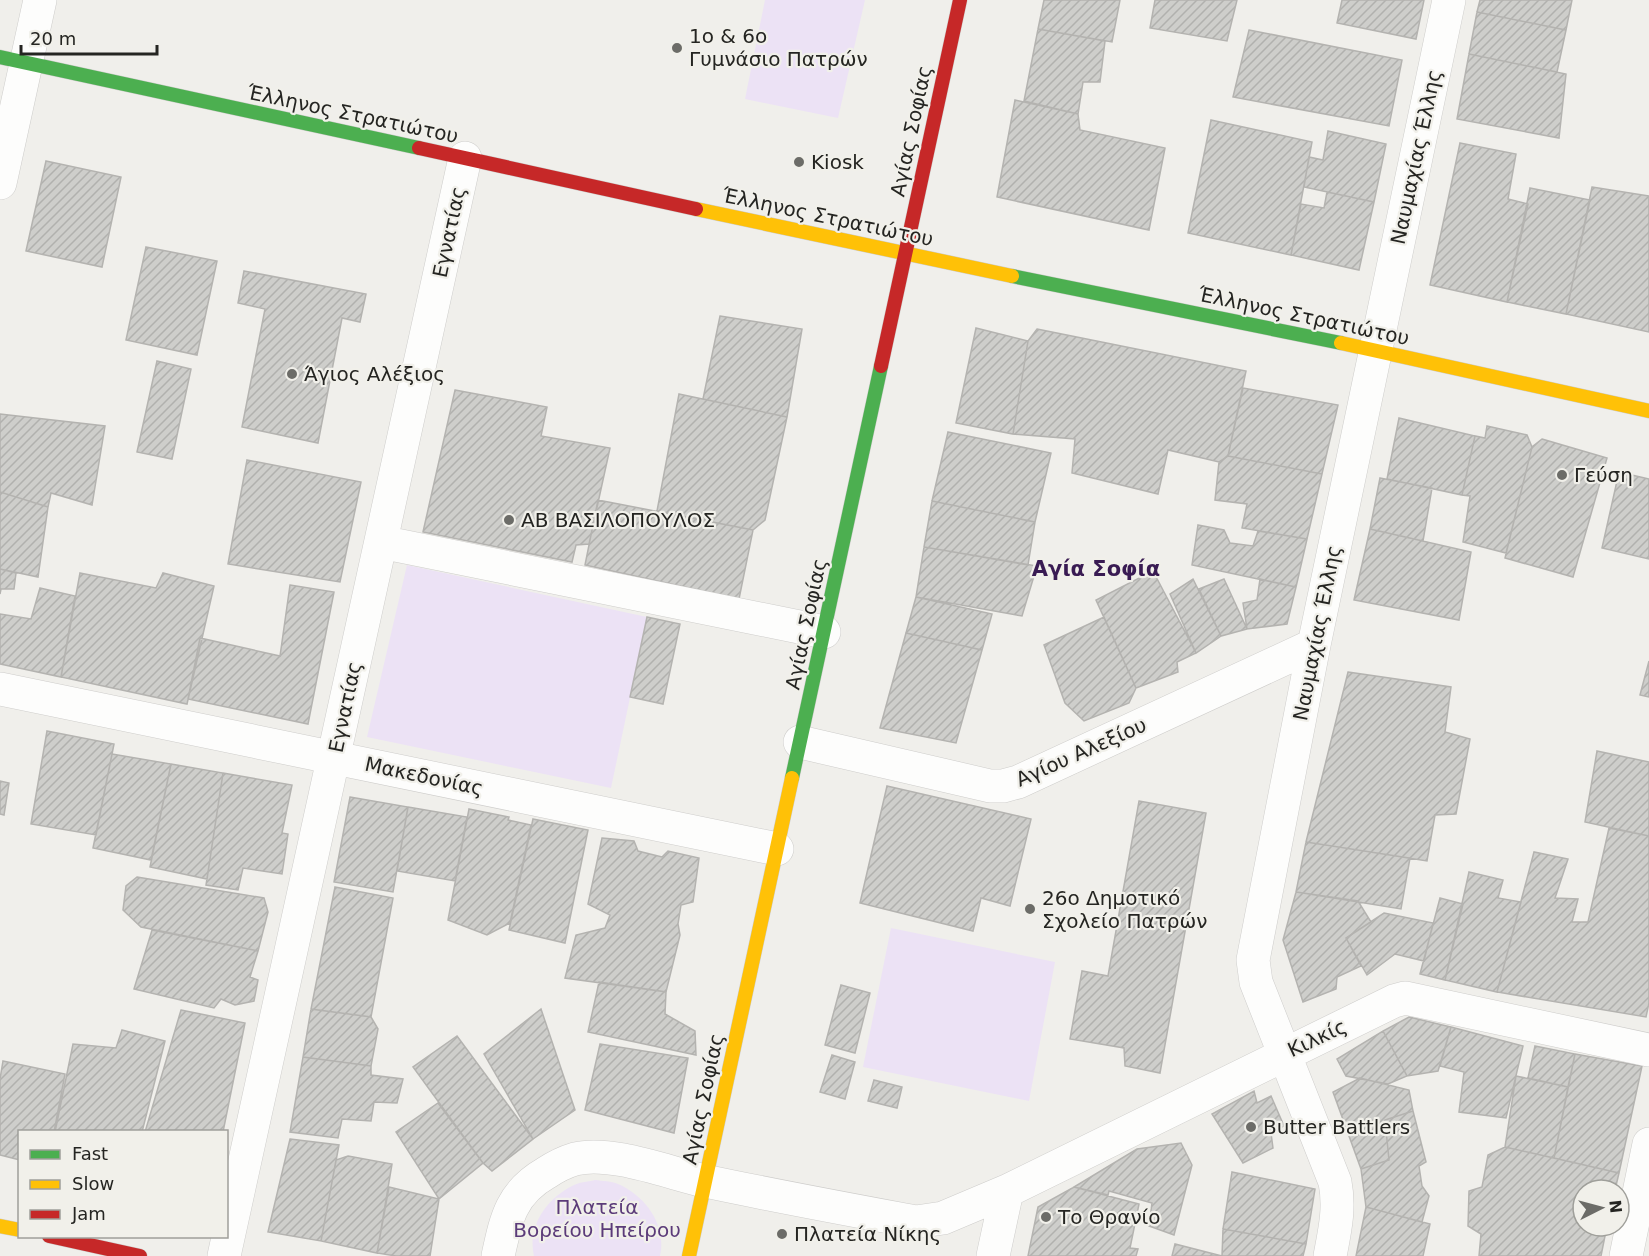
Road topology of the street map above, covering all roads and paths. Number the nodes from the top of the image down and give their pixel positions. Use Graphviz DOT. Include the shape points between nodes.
graph roads {
  1 [pos="40,0"];
  2 [pos="960,0"];
  3 [pos="1449,0"];
  4 [pos="13,60"];
  5 [pos="465,158"];
  6 [pos="0,183"];
  7 [pos="905,254"];
  8 [pos="1376,350"];
  9 [pos="1649,411"];
  10 [pos="381,542"];
  11 [pos="824,632"];
  12 [pos="1314,645"];
  13 [pos="0,689"];
  14 [pos="800,742"];
  15 [pos="334,758"];
  16 [pos="777,849"];
  17 [pos="1649,1050"];
  18 [pos="1285,1053"];
  19 [pos="1649,1144"];
  20 [pos="706,1181"];
  21 [pos="1007,1191"];
  22 [pos="0,1226"];
  23 [pos="18,1230"];
  24 [pos="58,1238"];
  25 [pos="228,1238"];
  26 [pos="228,1238"];
  27 [pos="140,1256"];
  28 [pos="224,1256"];
  29 [pos="498,1256"];
  30 [pos="689,1256"];
  31 [pos="993,1256"];
  32 [pos="1330,1256"];
  33 [pos="1626,1256"];
  1 -- 4 [label="street"];
  2 -- 7 [label="main road, Αγίας Σοφίας"];
  3 -- 8 [label="street, Ναυμαχίας Έλλης"];
  4 -- 5 [label="main road, Έλληνος Στρατιώτου"];
  4 -- 6 [label="street"];
  5 -- 7 [label="main road, Έλληνος Στρατιώτου"];
  5 -- 10 [label="street, Εγνατίας"];
  7 -- 8 [label="main road, Έλληνος Στρατιώτου"];
  7 -- 11 [label="main road, Αγίας Σοφίας"];
  8 -- 9 [label="main road, Έλληνος Στρατιώτου"];
  8 -- 12 [label="street, Ναυμαχίας Έλλης"];
  10 -- 11 [label="street"];
  10 -- 15 [label="street, Εγνατίας"];
  11 -- 14 [label="main road, Αγίας Σοφίας"];
  12 -- 14 [label="street, Αγίου Αλεξίου" via="1003,786"];
  12 -- 18 [label="street, Ναυμαχίας Έλλης" via="1253,960 1256,982"];
  13 -- 15 [label="street, Μακεδονίας"];
  14 -- 16 [label="main road, Αγίας Σοφίας"];
  15 -- 16 [label="street, Μακεδονίας"];
  15 -- 25 [label="street, Εγνατίας"];
  16 -- 20 [label="main road, Αγίας Σοφίας"];
  17 -- 18 [label="street, Κιλκίς" via="1405,998"];
  18 -- 21 [label="street, Κιλκίς"];
  18 -- 32 [label="street, Ναυμαχίας Έλλης" via="1339,1199"];
  19 -- 33 [label="street"];
  20 -- 21 [label="street, Κιλκίς" via="916,1222 943,1218"];
  20 -- 29 [label="street, Κιλκίς" via="619,1159 575,1159 523,1190 511,1209"];
  20 -- 30 [label="main road, Αγίας Σοφίας"];
  21 -- 31 [label="street"];
  22 -- 23 [label="main road"];
  24 -- 27 [label="main road"];
  26 -- 28 [label="street, Εγνατίας"];
}
